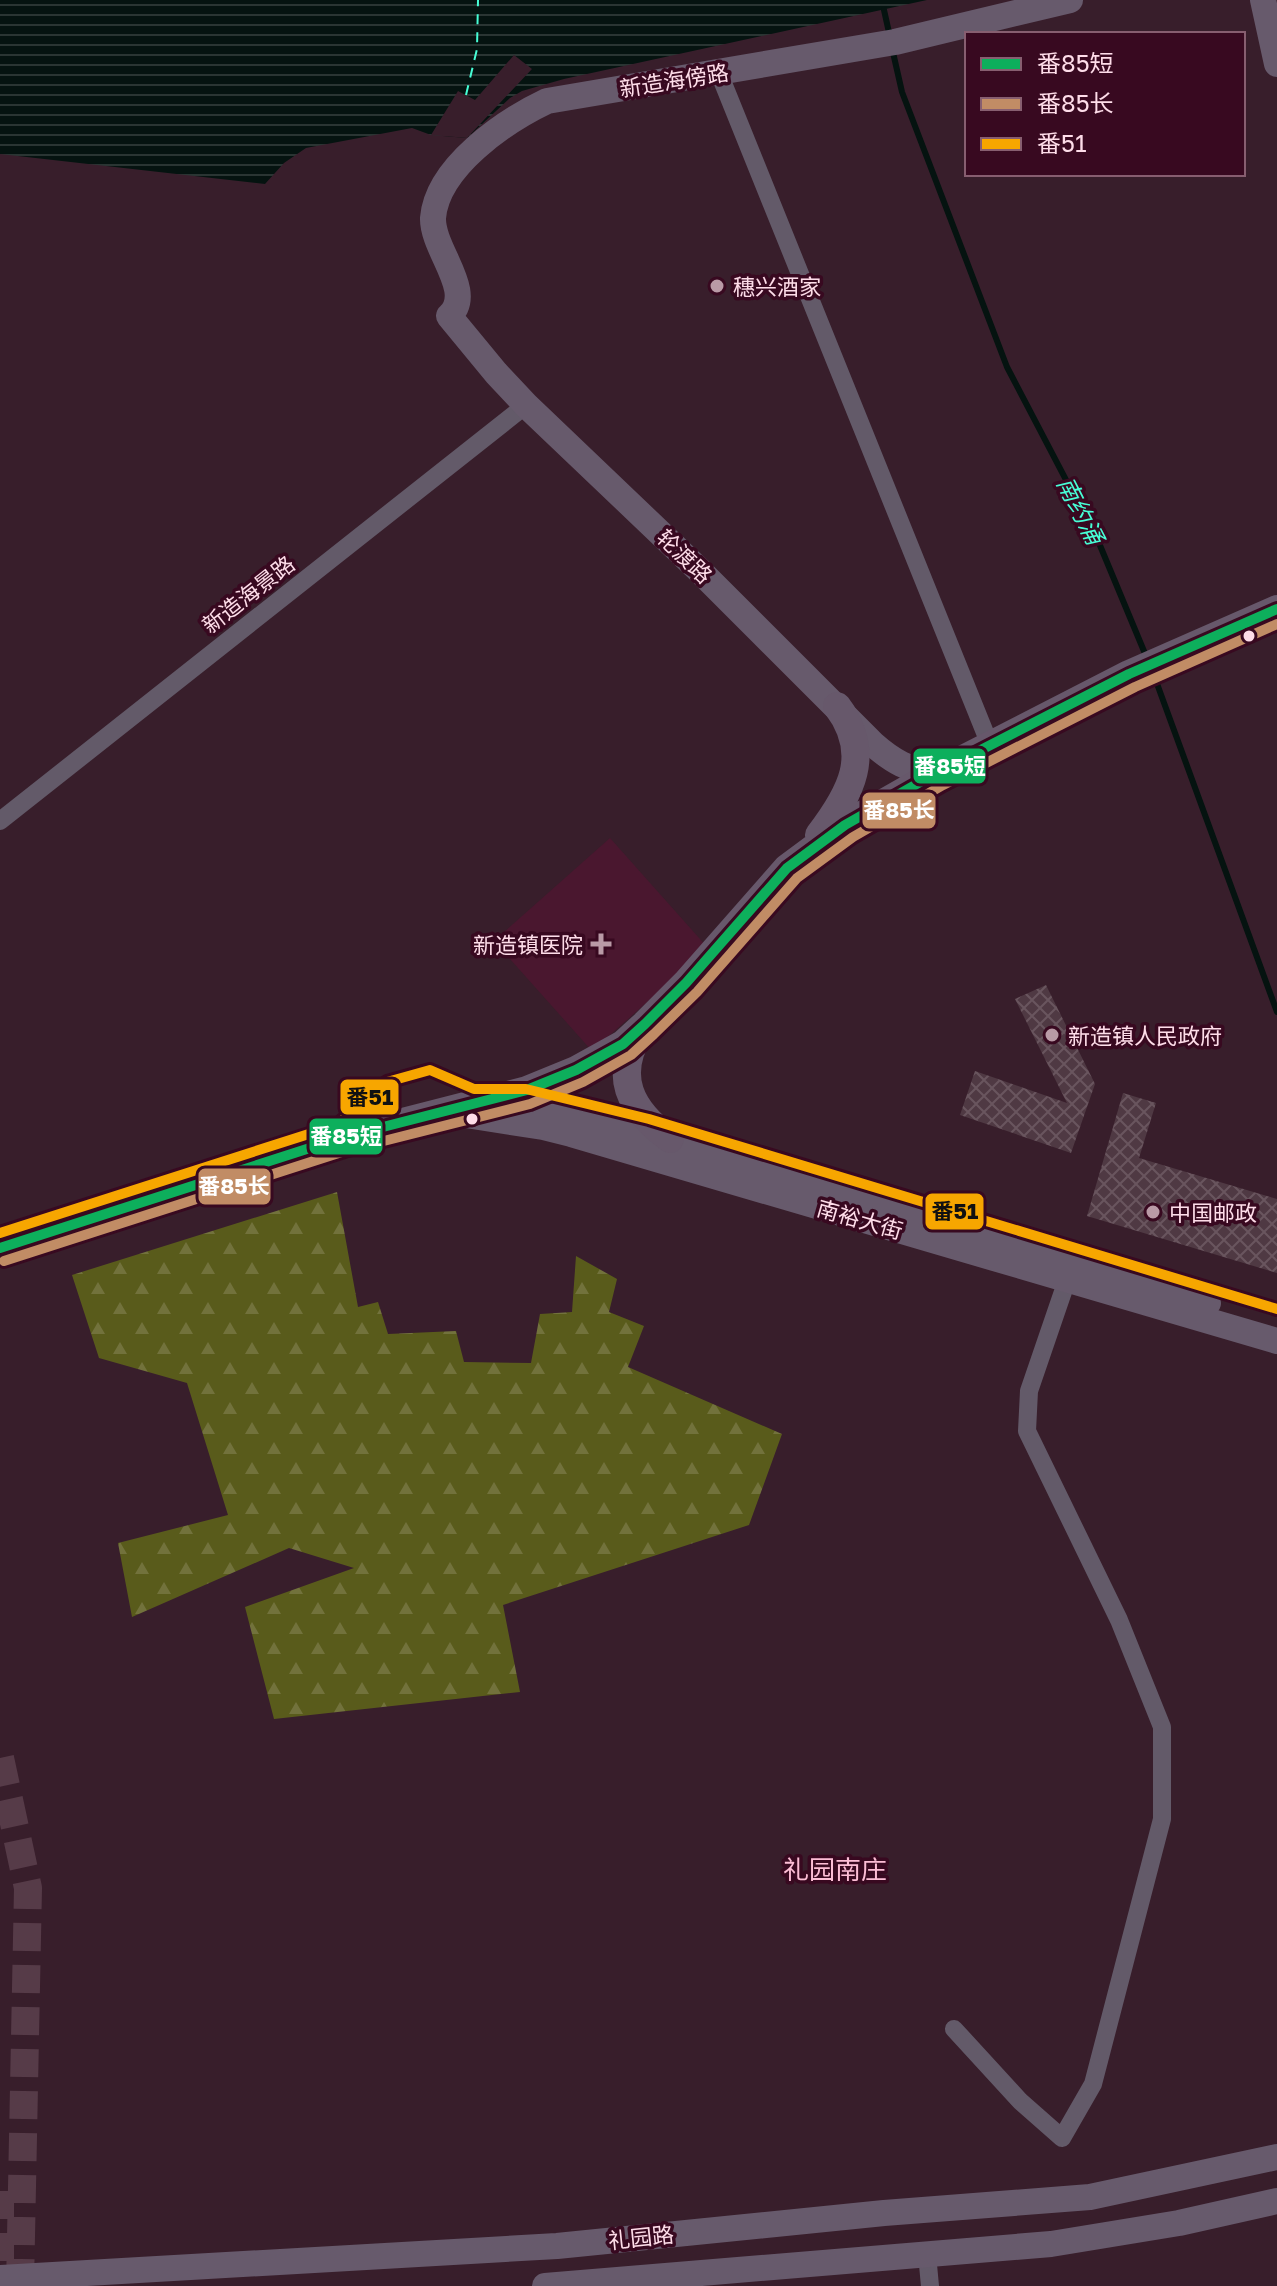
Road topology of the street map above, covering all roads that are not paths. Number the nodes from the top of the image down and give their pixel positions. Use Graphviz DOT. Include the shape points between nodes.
graph roads {
  1 [pos="1070,0"];
  2 [pos="1263,0"];
  3 [pos="1277,64"];
  4 [pos="719,73"];
  5 [pos="449,316"];
  6 [pos="526,405"];
  7 [pos="1277,609"];
  8 [pos="837,706"];
  9 [pos="990,745"];
  10 [pos="936,773"];
  11 [pos="0,821"];
  12 [pos="807,851"];
  13 [pos="645,1024"];
  14 [pos="471,1103"];
  15 [pos="440,1110"];
  16 [pos="670,1139"];
  17 [pos="0,1248"];
  18 [pos="1067,1280"];
  19 [pos="1277,1324"];
  20 [pos="1277,1341"];
  21 [pos="954,2029"];
  22 [pos="1277,2157"];
  23 [pos="1277,2201"];
  24 [pos="927,2254"];
  25 [pos="212,2276"];
  26 [pos="0,2278"];
  27 [pos="689,2280"];
  28 [pos="545,2286"];
  29 [pos="930,2286"];
  1 -- 4 [label="street, 新造海傍路" via="895,42"];
  2 -- 3 [label="street"];
  4 -- 5 [label="street, 新造海傍路" via="547,101 491,134 457,167 435,209 435,234 459,296 458,308"];
  4 -- 9 [label="street"];
  5 -- 6 [label="street, 轮渡路"];
  6 -- 8 [label="street, 轮渡路"];
  6 -- 11 [label="street, 新造海景路"];
  7 -- 9 [label="main road" via="1129,674"];
  8 -- 10 [label="street, 轮渡路" via="893,760"];
  8 -- 12 [label="main road" via="854,737 854,776 844,800"];
  9 -- 10 [label="main road"];
  10 -- 12 [label="main road"];
  12 -- 13 [label="main road"];
  13 -- 14 [label="main road" via="623,1044 552,1081"];
  13 -- 16 [label="main road" via="630,1048 626,1077 638,1110"];
  14 -- 15 [label="main road"];
  14 -- 16 [label="street, 南裕大街" via="524,1103"];
  15 -- 17 [label="main road"];
  15 -- 18 [label="street, 南裕大街" via="543,1127"];
  16 -- 19 [label="street, 南裕大街"];
  18 -- 20 [label="street, 南裕大街"];
  18 -- 21 [label="street" via="1029,1391 1027,1431 1119,1620 1162,1727 1162,1819 1093,2084 1062,2138"];
  22 -- 25 [label="street, 礼园路" via="1090,2197"];
  23 -- 24 [label="street, 礼园路" via="1051,2244"];
  24 -- 27 [label="street, 礼园路"];
  24 -- 29 [label="street"];
  25 -- 26 [label="street, 礼园路"];
  27 -- 28 [label="street, 礼园路"];
}
